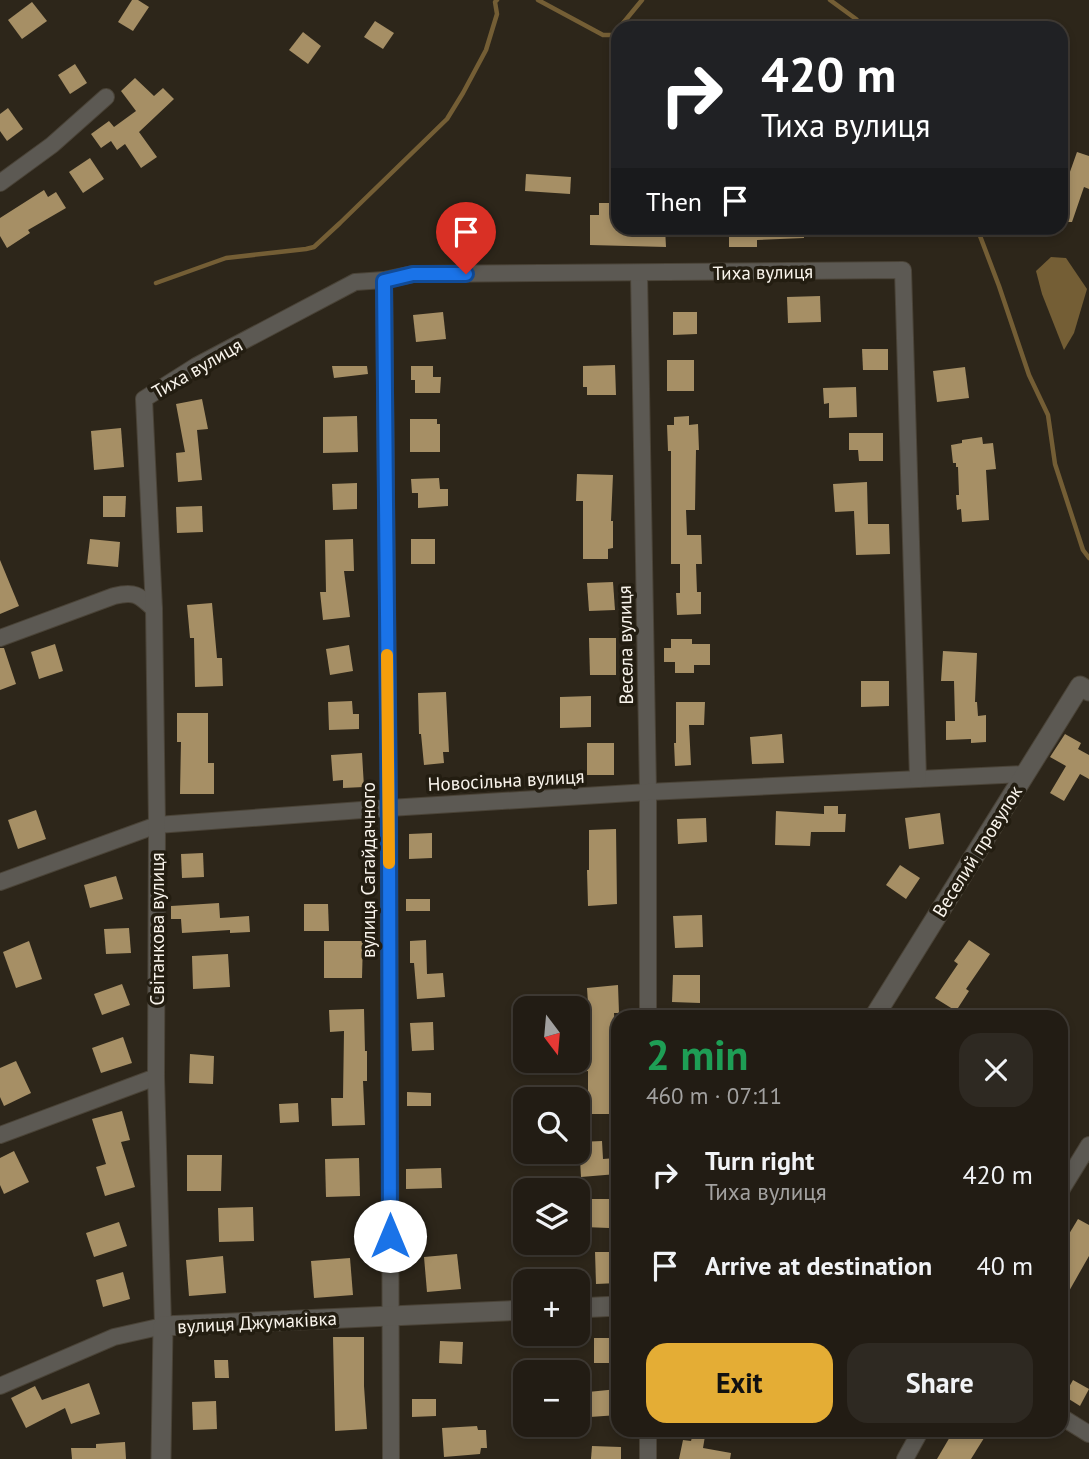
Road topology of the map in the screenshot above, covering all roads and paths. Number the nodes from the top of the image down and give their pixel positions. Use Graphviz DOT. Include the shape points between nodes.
graph roads {
  1 [pos="106,97"];
  2 [pos="0,183"];
  3 [pos="639,273"];
  4 [pos="384,281"];
  5 [pos="144,399"];
  6 [pos="154,609"];
  7 [pos="0,638"];
  8 [pos="1085,689"];
  9 [pos="1025,774"];
  10 [pos="918,779"];
  11 [pos="648,792"];
  12 [pos="389,808"];
  13 [pos="157,825"];
  14 [pos="0,882"];
  15 [pos="648,1010"];
  16 [pos="878,1010"];
  17 [pos="156,1077"];
  18 [pos="0,1135"];
  19 [pos="1089,1145"];
  20 [pos="1068,1179"];
  21 [pos="611,1306"];
  22 [pos="590,1307"];
  23 [pos="513,1311"];
  24 [pos="390,1316"];
  25 [pos="163,1326"];
  26 [pos="0,1386"];
  27 [pos="1068,1421"];
  28 [pos="1089,1434"];
  29 [pos="648,1437"];
  30 [pos="917,1437"];
  31 [pos="161,1459"];
  32 [pos="391,1459"];
  33 [pos="648,1459"];
  34 [pos="905,1459"];
  1 -- 2 [label="street"];
  3 -- 4 [label="street, Тиха вулиця" via="413,274"];
  3 -- 10 [label="street, Тиха вулиця" via="903,270"];
  3 -- 11 [label="street, Весела вулиця"];
  4 -- 5 [label="street, Тиха вулиця" via="355,282 196,366"];
  4 -- 12 [label="street, вулиця Сагайдачного"];
  5 -- 6 [label="street, Світанкова вулиця"];
  6 -- 7 [label="street" via="130,593"];
  6 -- 13 [label="street, Світанкова вулиця"];
  8 -- 9 [label="street, Веселий провулок"];
  9 -- 10 [label="street, Новосільна вулиця"];
  9 -- 16 [label="street, Веселий провулок"];
  10 -- 11 [label="street, Новосільна вулиця"];
  11 -- 12 [label="street, Новосільна вулиця"];
  11 -- 15 [label="street, Весела вулиця"];
  12 -- 13 [label="street, Новосільна вулиця"];
  12 -- 24 [label="street, вулиця Сагайдачного"];
  13 -- 14 [label="street, Новосільна вулиця"];
  13 -- 17 [label="street, Світанкова вулиця"];
  17 -- 18 [label="street"];
  17 -- 25 [label="street, Світанкова вулиця"];
  19 -- 20 [label="street"];
  21 -- 22 [label="street"];
  23 -- 24 [label="street, вулиця Джумаківка"];
  24 -- 25 [label="street, вулиця Джумаківка"];
  24 -- 32 [label="street, вулиця Сагайдачного"];
  25 -- 26 [label="street, вулиця Джумаківка" via="114,1337"];
  25 -- 31 [label="street, Світанкова вулиця"];
  27 -- 28 [label="street"];
  29 -- 33 [label="street"];
  30 -- 34 [label="street"];
}
